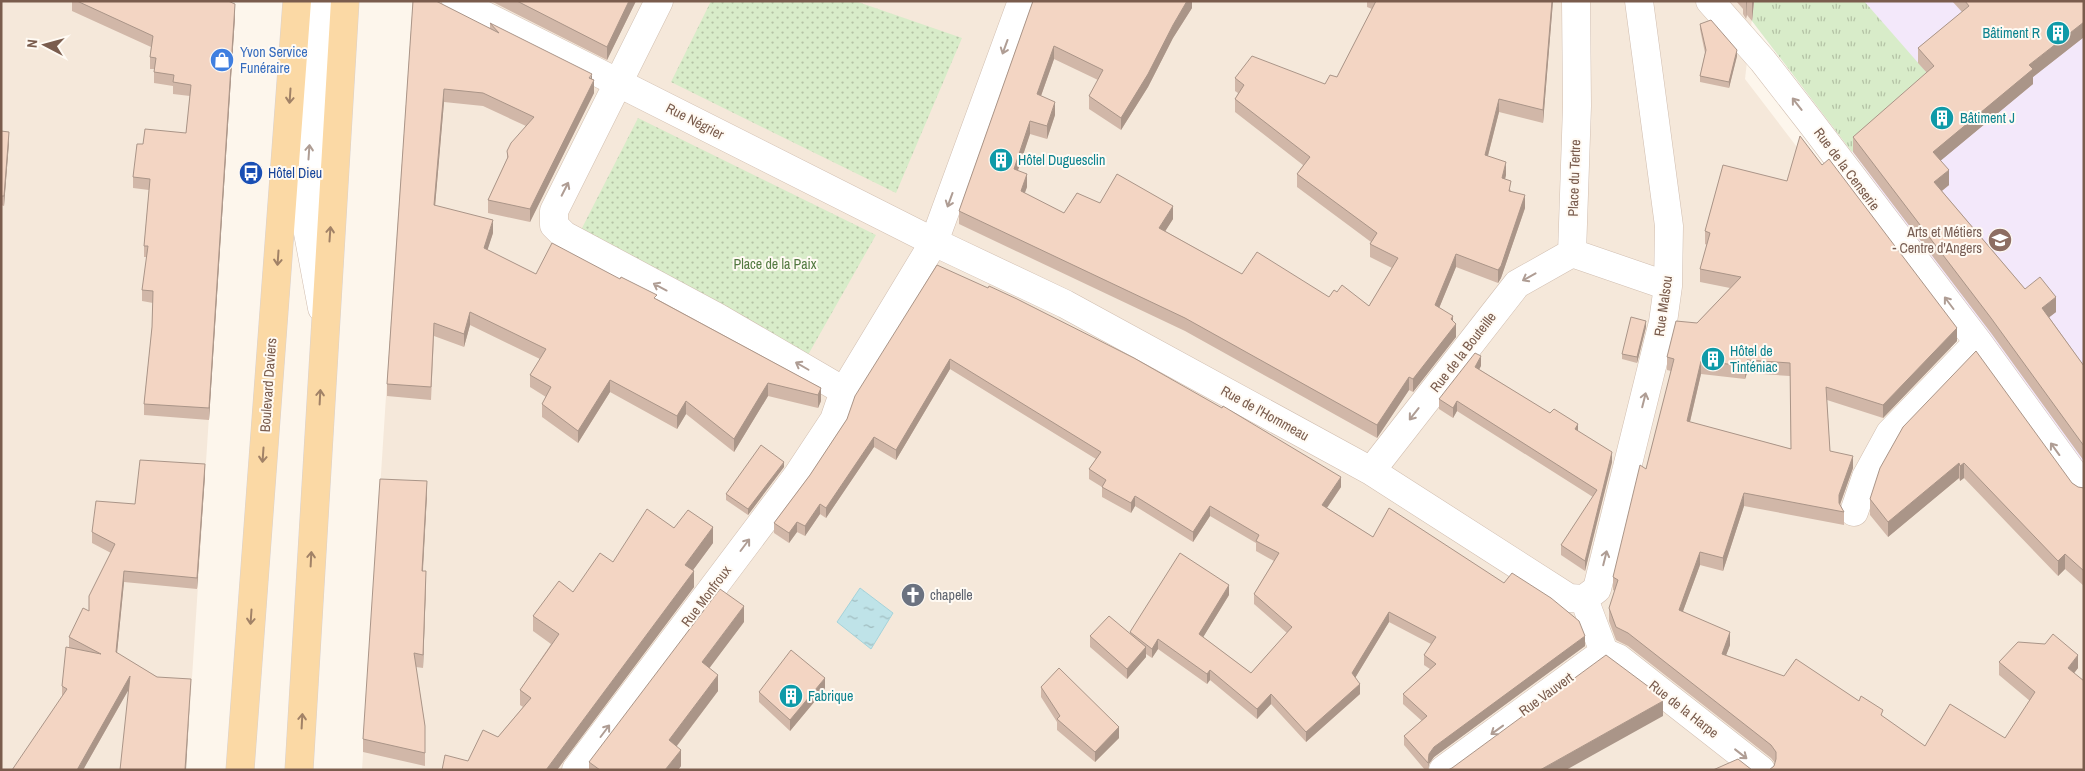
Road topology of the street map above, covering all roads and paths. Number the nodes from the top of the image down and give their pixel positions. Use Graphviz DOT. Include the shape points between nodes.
graph roads {
  1 [pos="297,1"];
  2 [pos="319,1"];
  3 [pos="345,1"];
  4 [pos="456,1"];
  5 [pos="658,1"];
  6 [pos="1022,1"];
  7 [pos="1576,1"];
  8 [pos="1639,1"];
  9 [pos="1710,1"];
  10 [pos="619,83"];
  11 [pos="934,242"];
  12 [pos="1572,253"];
  13 [pos="1668,286"];
  14 [pos="324,321"];
  15 [pos="1978,342"];
  16 [pos="844,391"];
  17 [pos="1371,470"];
  18 [pos="2084,488"];
  19 [pos="1854,512"];
  20 [pos="1584,599"];
  21 [pos="1604,652"];
  22 [pos="240,770"];
  23 [pos="299,770"];
  24 [pos="576,770"];
  25 [pos="1443,770"];
  26 [pos="1761,770"];
  1 -- 22 [label="main road, Boulevard Daviers, one-way"];
  14 -- 2 [label="street, one-way" via="305,217"];
  14 -- 3 [label="main road, one-way"];
  4 -- 10 [label="street, Rue Négrier"];
  5 -- 10 [label="street"];
  6 -- 11 [label="street, one-way"];
  7 -- 12 [label="street, Place du Tertre" via="1577,106"];
  8 -- 13 [label="street, Rue Malsou" via="1669,226"];
  15 -- 9 [label="street, Rue de la Censerie, one-way" via="1763,61"];
  10 -- 11 [label="street, Rue Négrier"];
  16 -- 10 [label="street, one-way" via="717,317 558,231 554,225 554,212"];
  11 -- 16 [label="street"];
  11 -- 17 [label="street, Rue de l'Hommeau" via="1065,304"];
  12 -- 13 [label="street"];
  12 -- 17 [label="street, Rue de la Bouteille, one-way" via="1517,284"];
  20 -- 13 [label="street, Rue Malsou, one-way" via="1597,589 1663,322"];
  23 -- 14 [label="main road, one-way"];
  18 -- 15 [label="street, Rue de la Censerie, one-way"];
  15 -- 19 [label="street" via="1890,433 1866,477"];
  24 -- 16 [label="street, Rue Monfroux, one-way" via="796,476 834,420"];
  17 -- 20 [label="street, Rue de l'Hommeau" via="1569,598"];
  20 -- 21 [label="street"];
  21 -- 25 [label="street, Rue Vauvert, one-way"];
  21 -- 26 [label="street, Rue de la Harpe, one-way" via="1618,658"];
}
